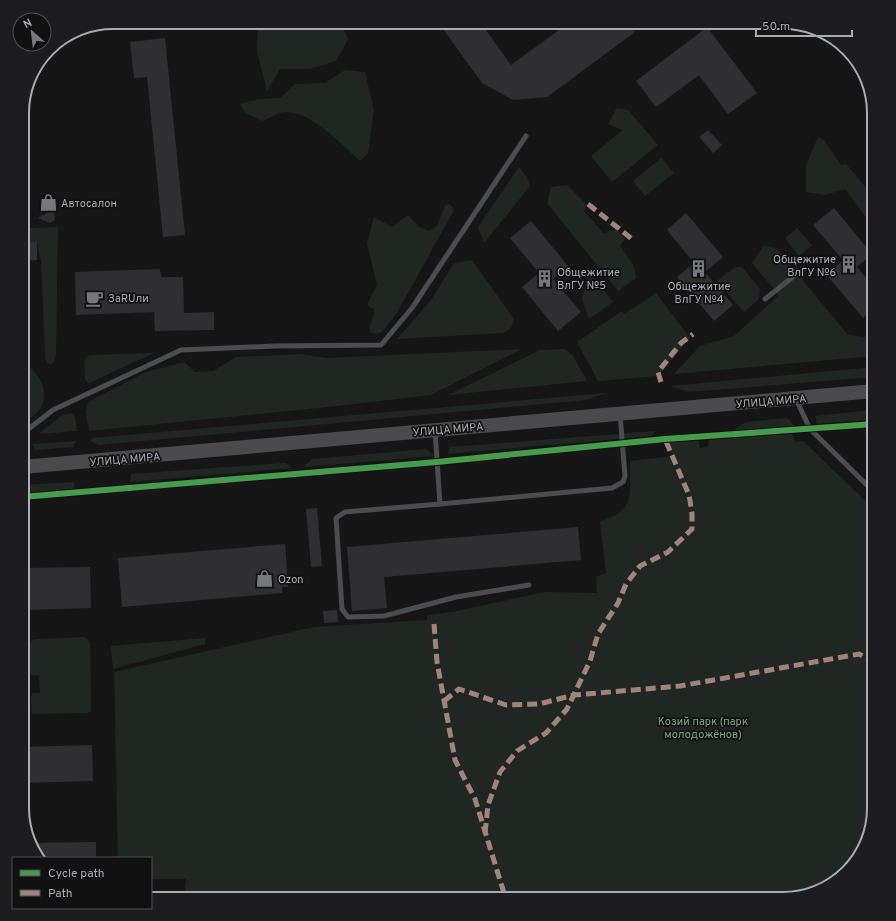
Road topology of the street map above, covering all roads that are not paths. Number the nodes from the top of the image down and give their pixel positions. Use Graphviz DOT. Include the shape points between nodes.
graph roads {
  1 [pos="526,136"];
  2 [pos="803,269"];
  3 [pos="765,299"];
  4 [pos="867,393"];
  5 [pos="796,398"];
  6 [pos="620,414"];
  7 [pos="29,428"];
  8 [pos="435,430"];
  9 [pos="29,466"];
  10 [pos="867,485"];
  11 [pos="440,504"];
  12 [pos="529,585"];
  1 -- 7 [label="lane" via="412,308 381,345 181,350 52,410"];
  2 -- 3 [label="lane"];
  4 -- 5 [label="main road, УЛИЦА МИРА"];
  5 -- 6 [label="main road, УЛИЦА МИРА"];
  5 -- 10 [label="lane" via="810,429"];
  6 -- 8 [label="main road, УЛИЦА МИРА"];
  6 -- 11 [label="lane" via="624,476 623,482 618,486"];
  8 -- 9 [label="main road, УЛИЦА МИРА"];
  8 -- 11 [label="lane"];
  11 -- 12 [label="lane" via="346,512 336,518 342,609 348,617 384,616 456,597"];
}
